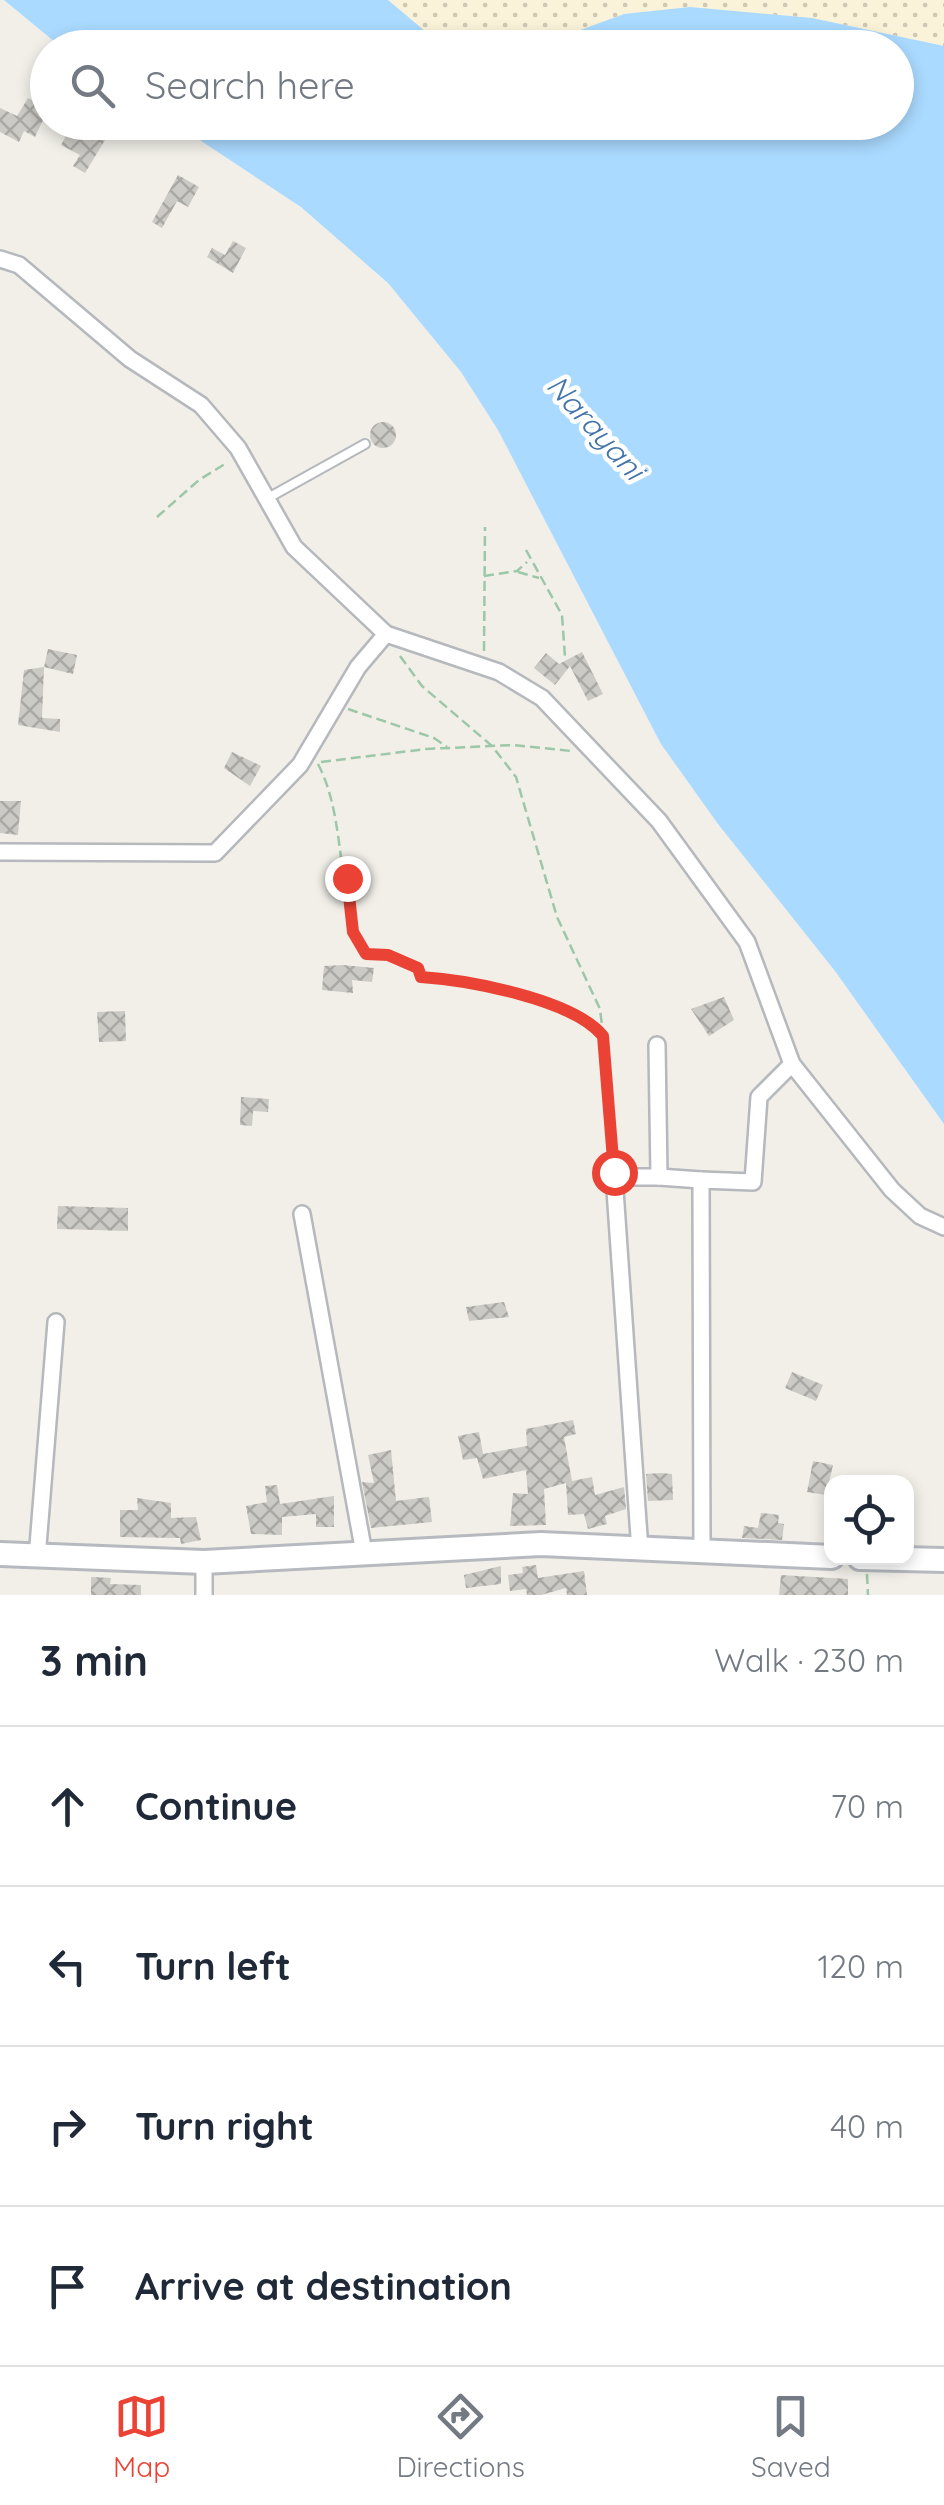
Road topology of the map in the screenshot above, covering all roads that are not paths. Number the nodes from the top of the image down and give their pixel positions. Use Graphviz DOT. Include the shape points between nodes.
graph roads {
  1 [pos="0,260"];
  2 [pos="365,444"];
  3 [pos="268,498"];
  4 [pos="386,634"];
  5 [pos="0,852"];
  6 [pos="656,1045"];
  7 [pos="792,1064"];
  8 [pos="658,1178"];
  9 [pos="701,1180"];
  10 [pos="302,1214"];
  11 [pos="944,1227"];
  12 [pos="56,1322"];
  13 [pos="640,1551"];
  14 [pos="0,1554"];
  15 [pos="364,1554"];
  16 [pos="702,1554"];
  17 [pos="824,1557"];
  18 [pos="37,1558"];
  19 [pos="914,1559"];
  20 [pos="944,1560"];
  21 [pos="204,1562"];
  22 [pos="204,1595"];
  1 -- 3 [label="street" via="18,265 130,358 200,405"];
  2 -- 3 [label="lane"];
  3 -- 4 [label="street" via="294,547"];
  4 -- 5 [label="street" via="300,765 215,854"];
  4 -- 7 [label="street" via="484,667 542,698 659,821 747,942"];
  6 -- 8 [label="street"];
  7 -- 9 [label="street" via="758,1096 753,1182"];
  7 -- 11 [label="street" via="892,1190"];
  8 -- 9 [label="street"];
  8 -- 13 [label="street" via="622,1177 615,1190"];
  9 -- 16 [label="street"];
  10 -- 15 [label="street"];
  12 -- 18 [label="street"];
  13 -- 15 [label="street" via="541,1544"];
  13 -- 16 [label="street"];
  14 -- 18 [label="street"];
  15 -- 21 [label="street"];
  16 -- 17 [label="street"];
  18 -- 21 [label="street"];
  19 -- 20 [label="street"];
  21 -- 22 [label="street"];
}
